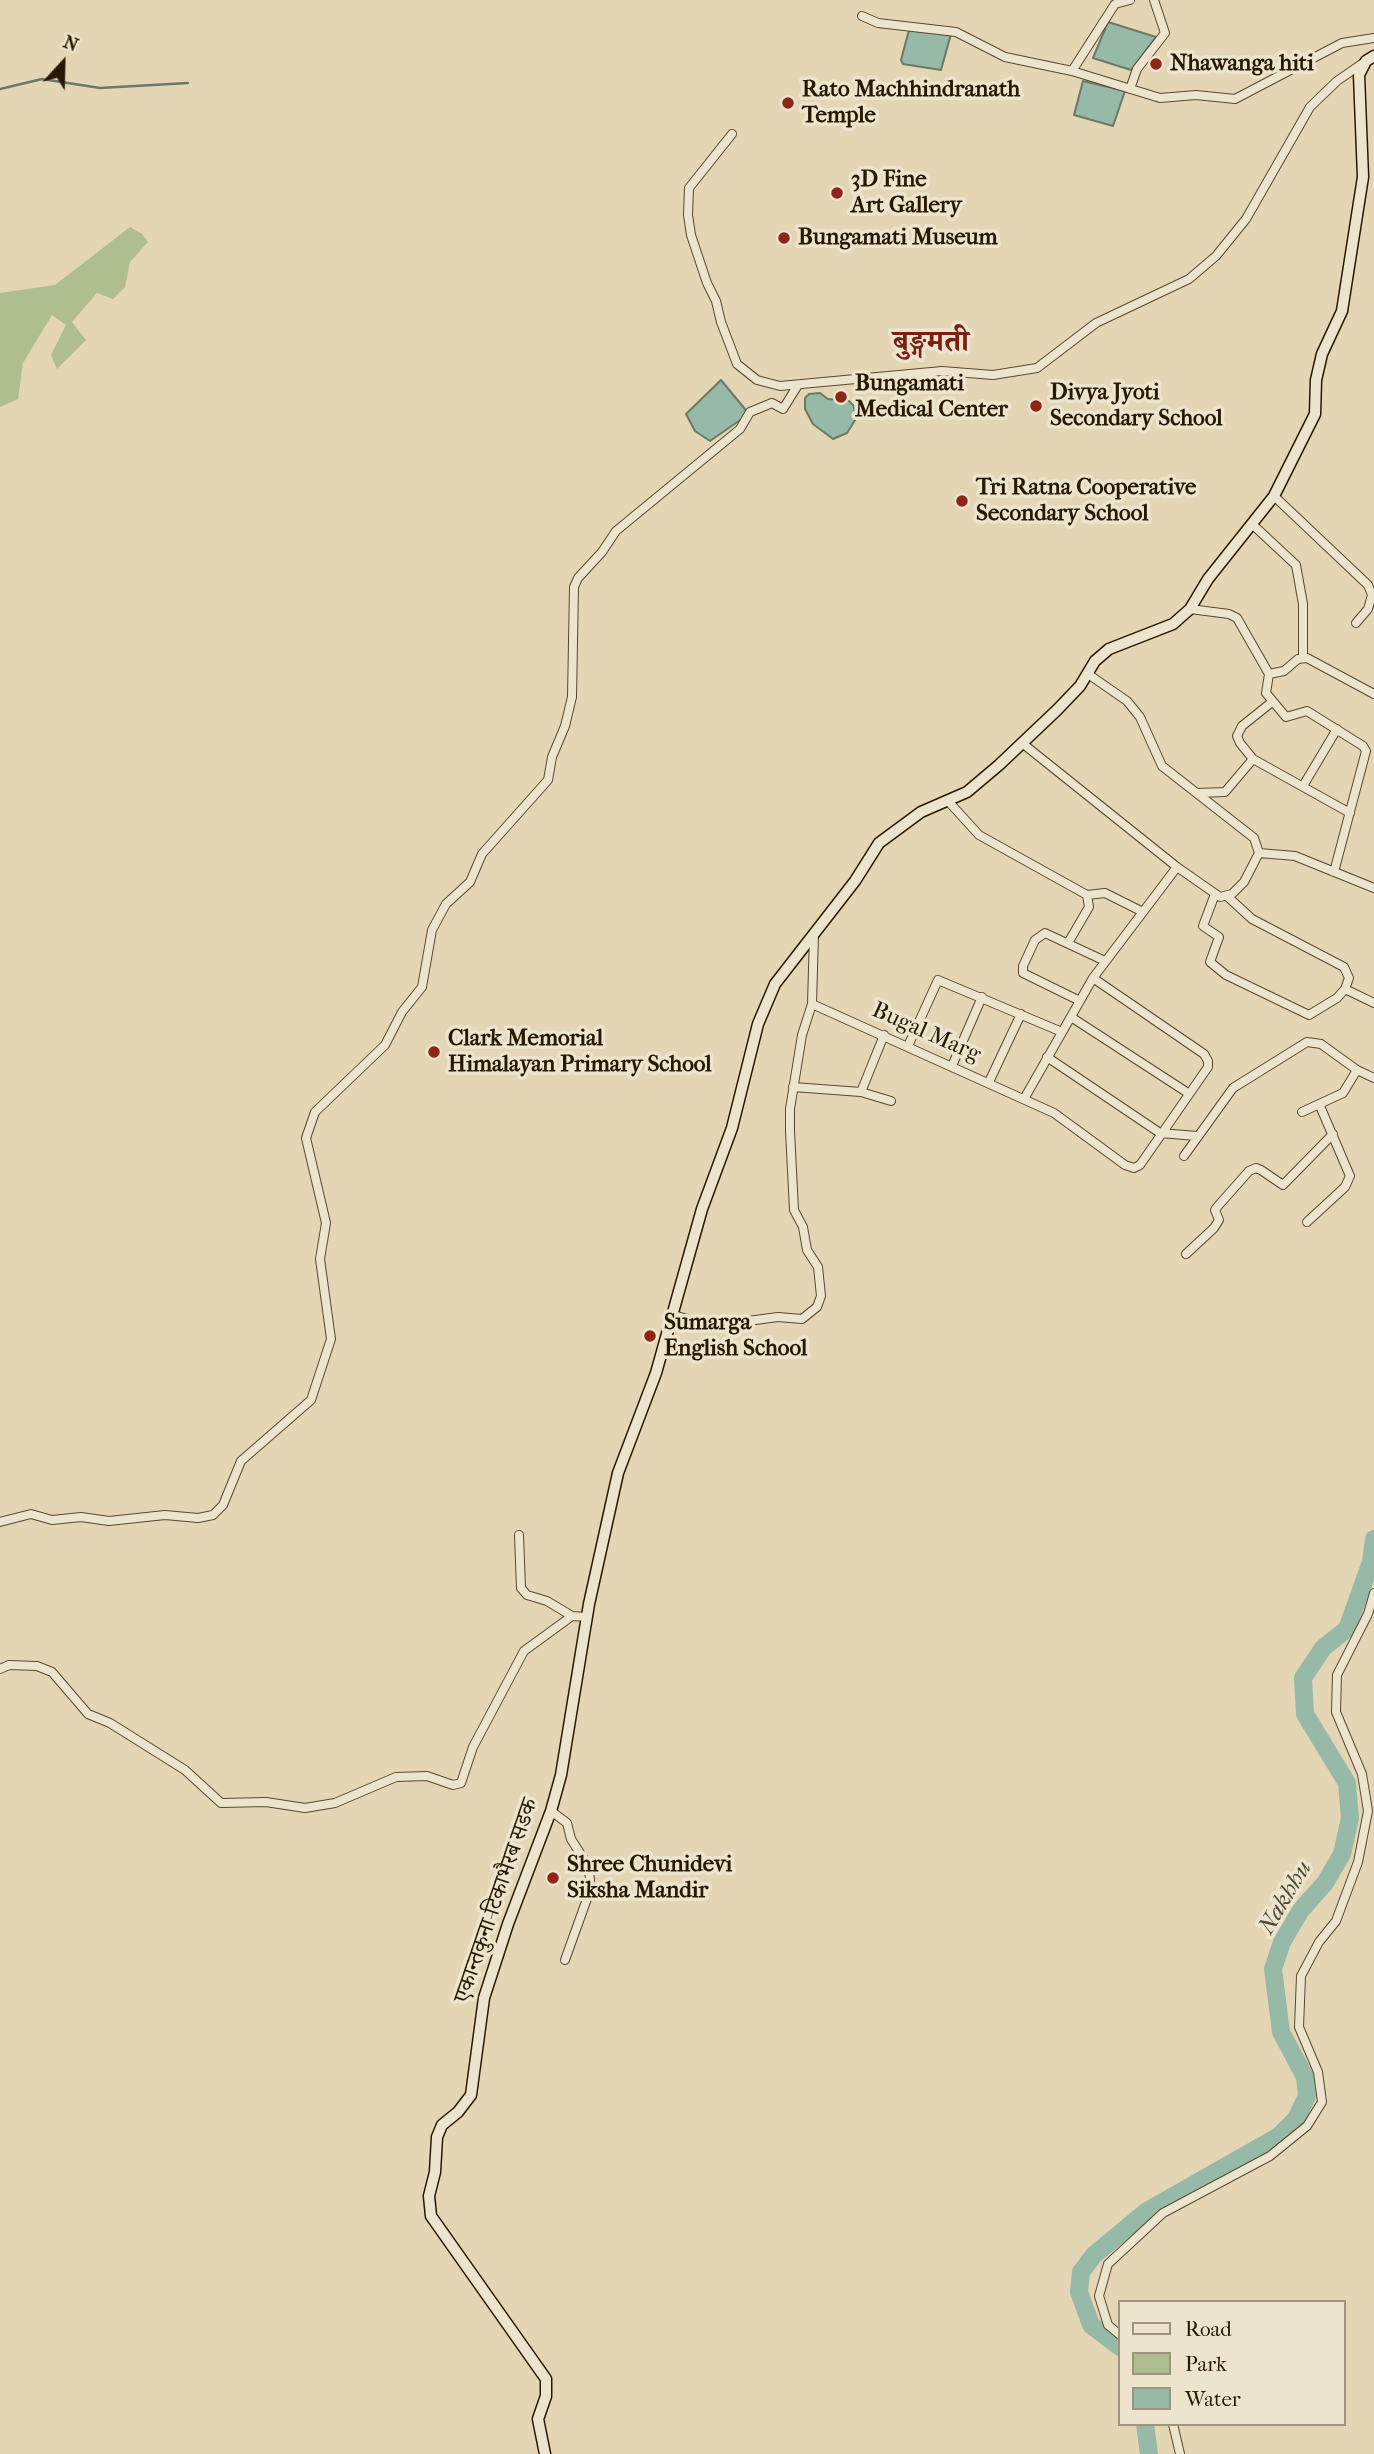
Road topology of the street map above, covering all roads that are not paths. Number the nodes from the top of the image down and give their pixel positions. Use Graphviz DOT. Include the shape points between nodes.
graph roads {
  1 [pos="1130,0"];
  2 [pos="1154,0"];
  3 [pos="862,16"];
  4 [pos="1374,38"];
  5 [pos="1370,59"];
  6 [pos="1072,71"];
  7 [pos="1130,89"];
  8 [pos="732,134"];
  9 [pos="798,385"];
  10 [pos="1273,496"];
  11 [pos="1252,524"];
  12 [pos="1190,609"];
  13 [pos="1356,623"];
  14 [pos="1303,657"];
  15 [pos="1088,674"];
  16 [pos="1269,674"];
  17 [pos="1374,694"];
  18 [pos="1272,702"];
  19 [pos="1337,729"];
  20 [pos="1022,743"];
  21 [pos="1253,759"];
  22 [pos="1303,786"];
  23 [pos="1198,793"];
  24 [pos="948,801"];
  25 [pos="1350,813"];
  26 [pos="1259,853"];
  27 [pos="1177,867"];
  28 [pos="1334,872"];
  29 [pos="1374,888"];
  30 [pos="1215,894"];
  31 [pos="1087,895"];
  32 [pos="1228,897"];
  33 [pos="1141,911"];
  34 [pos="814,934"];
  35 [pos="1068,943"];
  36 [pos="1105,961"];
  37 [pos="1093,978"];
  38 [pos="1345,989"];
  39 [pos="982,997"];
  40 [pos="1080,1001"];
  41 [pos="1374,1003"];
  42 [pos="812,1004"];
  43 [pos="1021,1014"];
  44 [pos="1071,1017"];
  45 [pos="1062,1032"];
  46 [pos="884,1035"];
  47 [pos="908,1045"];
  48 [pos="1047,1057"];
  49 [pos="952,1066"];
  50 [pos="1357,1070"];
  51 [pos="1372,1079"];
  52 [pos="989,1082"];
  53 [pos="793,1087"];
  54 [pos="861,1092"];
  55 [pos="1188,1093"];
  56 [pos="1024,1099"];
  57 [pos="891,1101"];
  58 [pos="1320,1106"];
  59 [pos="1302,1112"];
  60 [pos="1160,1133"];
  61 [pos="1333,1134"];
  62 [pos="1197,1136"];
  63 [pos="1184,1156"];
  64 [pos="1307,1222"];
  65 [pos="1186,1254"];
  66 [pos="674,1315"];
  67 [pos="0,1522"];
  68 [pos="519,1535"];
  69 [pos="1374,1593"];
  70 [pos="572,1616"];
  71 [pos="587,1617"];
  72 [pos="0,1669"];
  73 [pos="551,1811"];
  74 [pos="565,1960"];
  75 [pos="1118,2332"];
  76 [pos="1173,2426"];
  77 [pos="545,2454"];
  78 [pos="1180,2454"];
  1 -- 6 [label="street" via="1115,4"];
  2 -- 7 [label="street" via="1165,33 1137,69"];
  3 -- 6 [label="street" via="878,23 956,32 1004,57"];
  4 -- 7 [label="street" via="1342,43 1236,99 1196,94 1160,98"];
  5 -- 9 [label="street" via="1310,107 1260,199 1216,257 1189,279 1096,323 1037,368 993,375 942,371"];
  5 -- 10 [label="main road" via="1359,75 1363,177 1342,311 1322,354 1315,414"];
  6 -- 7 [label="street"];
  8 -- 9 [label="street" via="689,188 691,235 737,363 757,380"];
  9 -- 67 [label="street" via="783,409 772,403 750,412 740,429 616,531 578,578 574,587 572,697 548,780 482,854 470,882 446,904 432,930 422,987 385,1045 314,1112 306,1138 326,1223 320,1258 331,1339 311,1400 241,1461 223,1505 213,1515 109,1521 81,1517 52,1520 31,1514"];
  10 -- 11 [label="main road"];
  10 -- 13 [label="street" via="1368,585 1372,594 1368,609"];
  11 -- 12 [label="main road"];
  11 -- 14 [label="street" via="1296,565 1303,604"];
  12 -- 15 [label="main road, एकान्तकुना-टिकाभैरब सडक" via="1173,624 1109,649"];
  12 -- 16 [label="street" via="1237,618"];
  14 -- 16 [label="street" via="1284,671"];
  14 -- 17 [label="street"];
  15 -- 20 [label="main road, एकान्तकुना-टिकाभैरब सडक"];
  15 -- 23 [label="street" via="1127,701 1140,717 1162,766"];
  16 -- 18 [label="street" via="1265,687"];
  18 -- 19 [label="street" via="1286,717 1307,710"];
  18 -- 21 [label="street" via="1238,732 1240,743"];
  19 -- 22 [label="street"];
  19 -- 25 [label="street" via="1366,751"];
  20 -- 24 [label="main road, एकान्तकुना-टिकाभैरब सडक" via="967,792"];
  20 -- 27 [label="street"];
  21 -- 22 [label="street"];
  21 -- 23 [label="street" via="1226,792"];
  22 -- 25 [label="street"];
  23 -- 26 [label="street" via="1254,838"];
  24 -- 31 [label="street" via="979,835"];
  24 -- 34 [label="main road, एकान्तकुना-टिकाभैरब सडक" via="921,812 879,843"];
  25 -- 28 [label="street"];
  26 -- 28 [label="street" via="1295,856"];
  26 -- 32 [label="street" via="1244,882"];
  27 -- 30 [label="street"];
  27 -- 33 [label="street"];
  28 -- 29 [label="street"];
  30 -- 32 [label="street"];
  30 -- 38 [label="street" via="1203,926 1219,937 1210,962 1226,975 1309,1015"];
  31 -- 33 [label="street" via="1105,893"];
  31 -- 35 [label="street" via="1089,907"];
  32 -- 38 [label="street" via="1252,919 1344,967 1349,978"];
  33 -- 36 [label="street"];
  34 -- 42 [label="street"];
  34 -- 66 [label="main road, एकान्तकुना-टिकाभैरब सडक" via="775,984 758,1024 729,1138 687,1256"];
  35 -- 36 [label="street"];
  35 -- 40 [label="street" via="1039,934 1023,974"];
  36 -- 37 [label="street"];
  37 -- 40 [label="street"];
  37 -- 55 [label="street, Bugal Marg" via="1205,1054 1208,1067"];
  38 -- 41 [label="street"];
  39 -- 43 [label="street"];
  39 -- 47 [label="street" via="939,980"];
  39 -- 49 [label="street"];
  40 -- 44 [label="street"];
  42 -- 46 [label="street, Bugal Marg"];
  42 -- 53 [label="street"];
  43 -- 45 [label="street"];
  43 -- 52 [label="street"];
  44 -- 45 [label="street"];
  44 -- 55 [label="street"];
  45 -- 48 [label="street"];
  46 -- 47 [label="street, Bugal Marg"];
  46 -- 54 [label="street"];
  47 -- 49 [label="street, Bugal Marg"];
  48 -- 56 [label="street"];
  48 -- 60 [label="street"];
  49 -- 52 [label="street, Bugal Marg"];
  50 -- 51 [label="street"];
  50 -- 58 [label="street" via="1343,1093"];
  50 -- 62 [label="street" via="1321,1044 1307,1042 1233,1087"];
  52 -- 56 [label="street, Bugal Marg"];
  53 -- 54 [label="street"];
  53 -- 66 [label="street" via="794,1210 807,1250 818,1267 821,1296 817,1307 802,1319 778,1317 725,1324"];
  54 -- 57 [label="street"];
  55 -- 60 [label="street, Bugal Marg"];
  56 -- 60 [label="street, Bugal Marg" via="1054,1113 1133,1168 1140,1165"];
  58 -- 59 [label="street"];
  58 -- 61 [label="street"];
  60 -- 62 [label="street"];
  61 -- 64 [label="street" via="1350,1171 1349,1181"];
  61 -- 65 [label="street" via="1283,1185 1261,1170 1249,1171 1215,1210 1219,1220 1214,1228"];
  62 -- 63 [label="street"];
  66 -- 71 [label="main road, एकान्तकुना-टिकाभैरब सडक" via="618,1473"];
  68 -- 70 [label="street" via="522,1588 527,1595"];
  69 -- 75 [label="street" via="1368,1615 1336,1675 1336,1712 1362,1774 1368,1811 1358,1862 1336,1921 1301,1976 1299,2027 1318,2072 1322,2102 1307,2126 1270,2156 1163,2213 1108,2264 1099,2296 1108,2325"];
  70 -- 71 [label="street"];
  70 -- 72 [label="street" via="524,1651 473,1747 461,1783 453,1785 427,1776 396,1777 335,1803 305,1808 266,1802 221,1803 185,1770 88,1714 52,1672 37,1666"];
  71 -- 73 [label="main road, एकान्तकुना-टिकाभैरब सडक"];
  73 -- 74 [label="street" via="566,1824 590,1879"];
  73 -- 77 [label="main road, एकान्तकुना-टिकाभैरब सडक" via="484,1997 471,2095 439,2131 428,2208 438,2229 546,2379 546,2396 537,2419"];
  76 -- 78 [label="street"];
}
